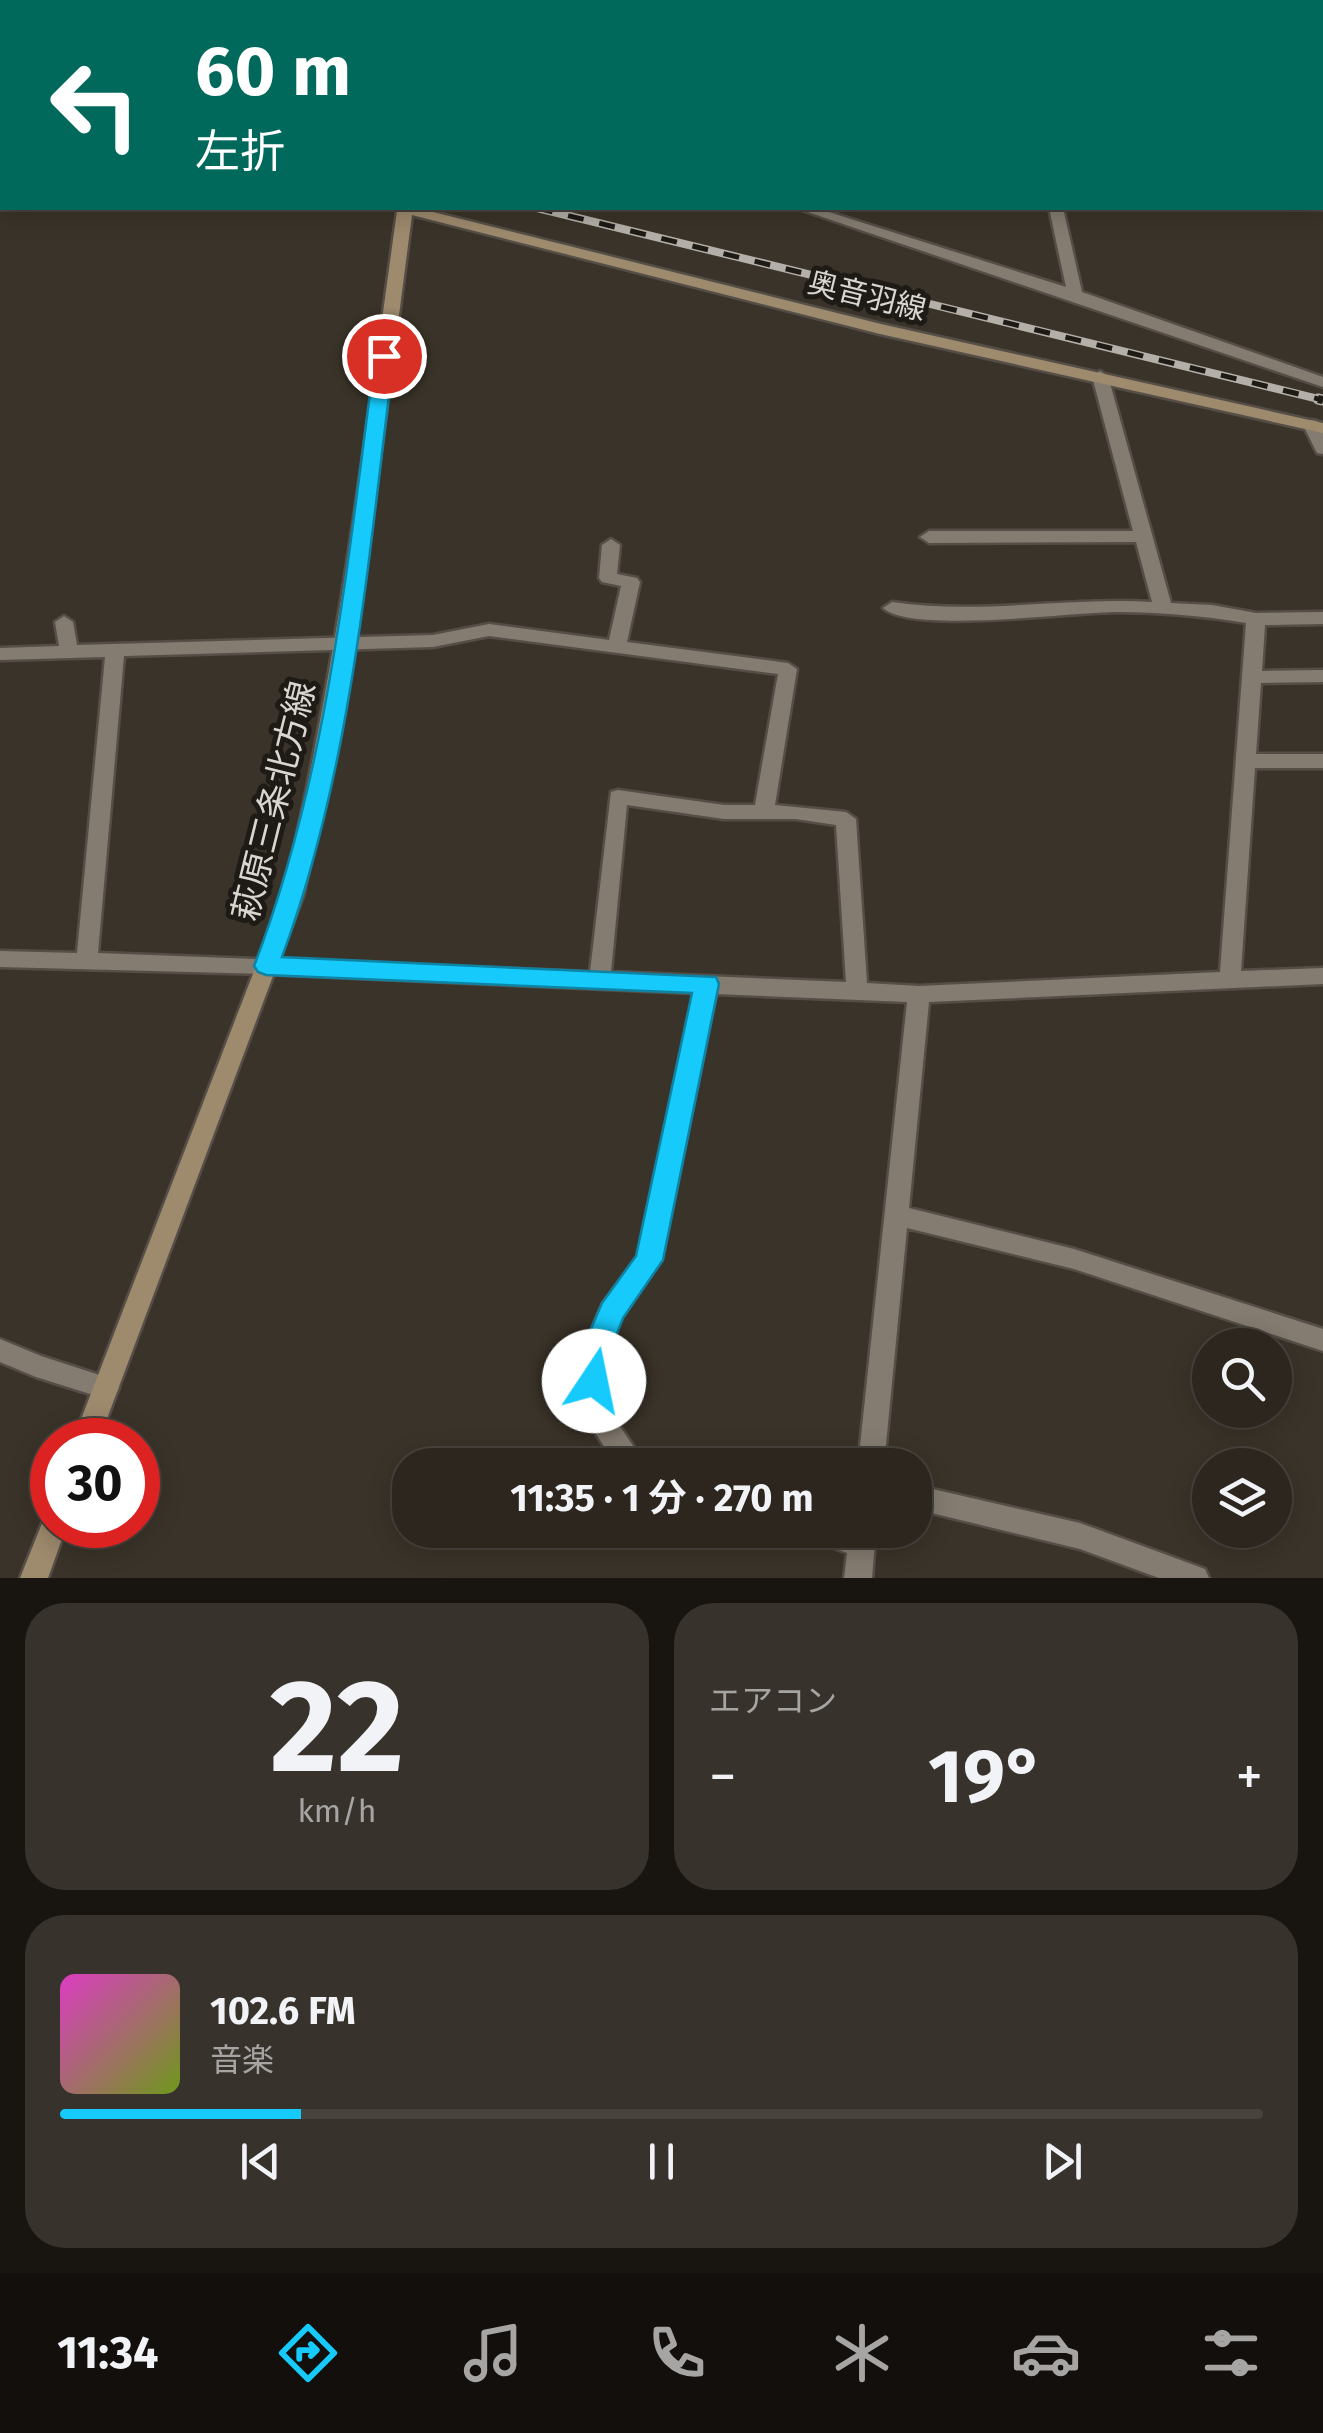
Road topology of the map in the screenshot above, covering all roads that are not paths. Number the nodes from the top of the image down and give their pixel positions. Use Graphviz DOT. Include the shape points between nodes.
graph roads {
  1 [pos="403,210"];
  2 [pos="411,210"];
  3 [pos="809,210"];
  4 [pos="1056,210"];
  5 [pos="1076,296"];
  6 [pos="1100,376"];
  7 [pos="1323,382"];
  8 [pos="1317,426"];
  9 [pos="1323,449"];
  10 [pos="1145,536"];
  11 [pos="928,537"];
  12 [pos="611,545"];
  13 [pos="892,608"];
  14 [pos="1164,608"];
  15 [pos="1323,618"];
  16 [pos="1256,620"];
  17 [pos="64,622"];
  18 [pos="346,643"];
  19 [pos="617,646"];
  20 [pos="115,651"];
  21 [pos="69,652"];
  22 [pos="0,654"];
  23 [pos="1323,676"];
  24 [pos="1252,677"];
  25 [pos="1246,761"];
  26 [pos="1323,761"];
  27 [pos="764,812"];
  28 [pos="0,958"];
  29 [pos="87,961"];
  30 [pos="266,966"];
  31 [pos="1323,976"];
  32 [pos="600,979"];
  33 [pos="1230,980"];
  34 [pos="707,984"];
  35 [pos="858,990"];
  36 [pos="919,994"];
  37 [pos="896,1215"];
  38 [pos="1323,1340"];
  39 [pos="0,1350"];
  40 [pos="106,1388"];
  41 [pos="94,1418"];
  42 [pos="619,1448"];
  43 [pos="873,1448"];
  44 [pos="932,1501"];
  45 [pos="45,1548"];
  46 [pos="861,1548"];
  47 [pos="34,1578"];
  48 [pos="858,1578"];
  49 [pos="1195,1578"];
  1 -- 18 [label="main road, 萩原三条北方線"];
  2 -- 6 [label="main road, 奥音羽線" via="880,329"];
  3 -- 5 [label="street"];
  4 -- 5 [label="street"];
  5 -- 7 [label="street"];
  6 -- 8 [label="main road, 奥音羽線"];
  6 -- 10 [label="street"];
  8 -- 9 [label="street"];
  10 -- 11 [label="street"];
  10 -- 14 [label="street"];
  12 -- 19 [label="street" via="608,578 632,582"];
  13 -- 14 [label="street" via="938,616"];
  14 -- 16 [label="street"];
  15 -- 16 [label="street"];
  16 -- 24 [label="street"];
  17 -- 21 [label="street"];
  18 -- 19 [label="street" via="490,630"];
  18 -- 20 [label="street"];
  18 -- 30 [label="main road, 萩原三条北方線" via="317,803"];
  19 -- 27 [label="street" via="788,669"];
  20 -- 21 [label="street"];
  20 -- 29 [label="street"];
  21 -- 22 [label="street"];
  23 -- 24 [label="street"];
  24 -- 25 [label="street"];
  25 -- 26 [label="street"];
  25 -- 33 [label="street"];
  27 -- 32 [label="street" via="618,797"];
  27 -- 35 [label="street" via="846,819"];
  28 -- 29 [label="street"];
  29 -- 30 [label="street"];
  30 -- 32 [label="street"];
  30 -- 40 [label="main road, 萩原三条北方線"];
  31 -- 33 [label="street"];
  32 -- 34 [label="street"];
  33 -- 36 [label="street"];
  34 -- 35 [label="street"];
  34 -- 42 [label="street" via="649,1260 612,1311 594,1354 593,1409"];
  35 -- 36 [label="street"];
  36 -- 37 [label="street"];
  37 -- 38 [label="street" via="1074,1259"];
  37 -- 43 [label="street"];
  39 -- 40 [label="street"];
  40 -- 41 [label="main road, 萩原三条北方線"];
  44 -- 49 [label="street" via="1080,1536"];
  45 -- 47 [label="main road"];
  46 -- 48 [label="street"];
}
